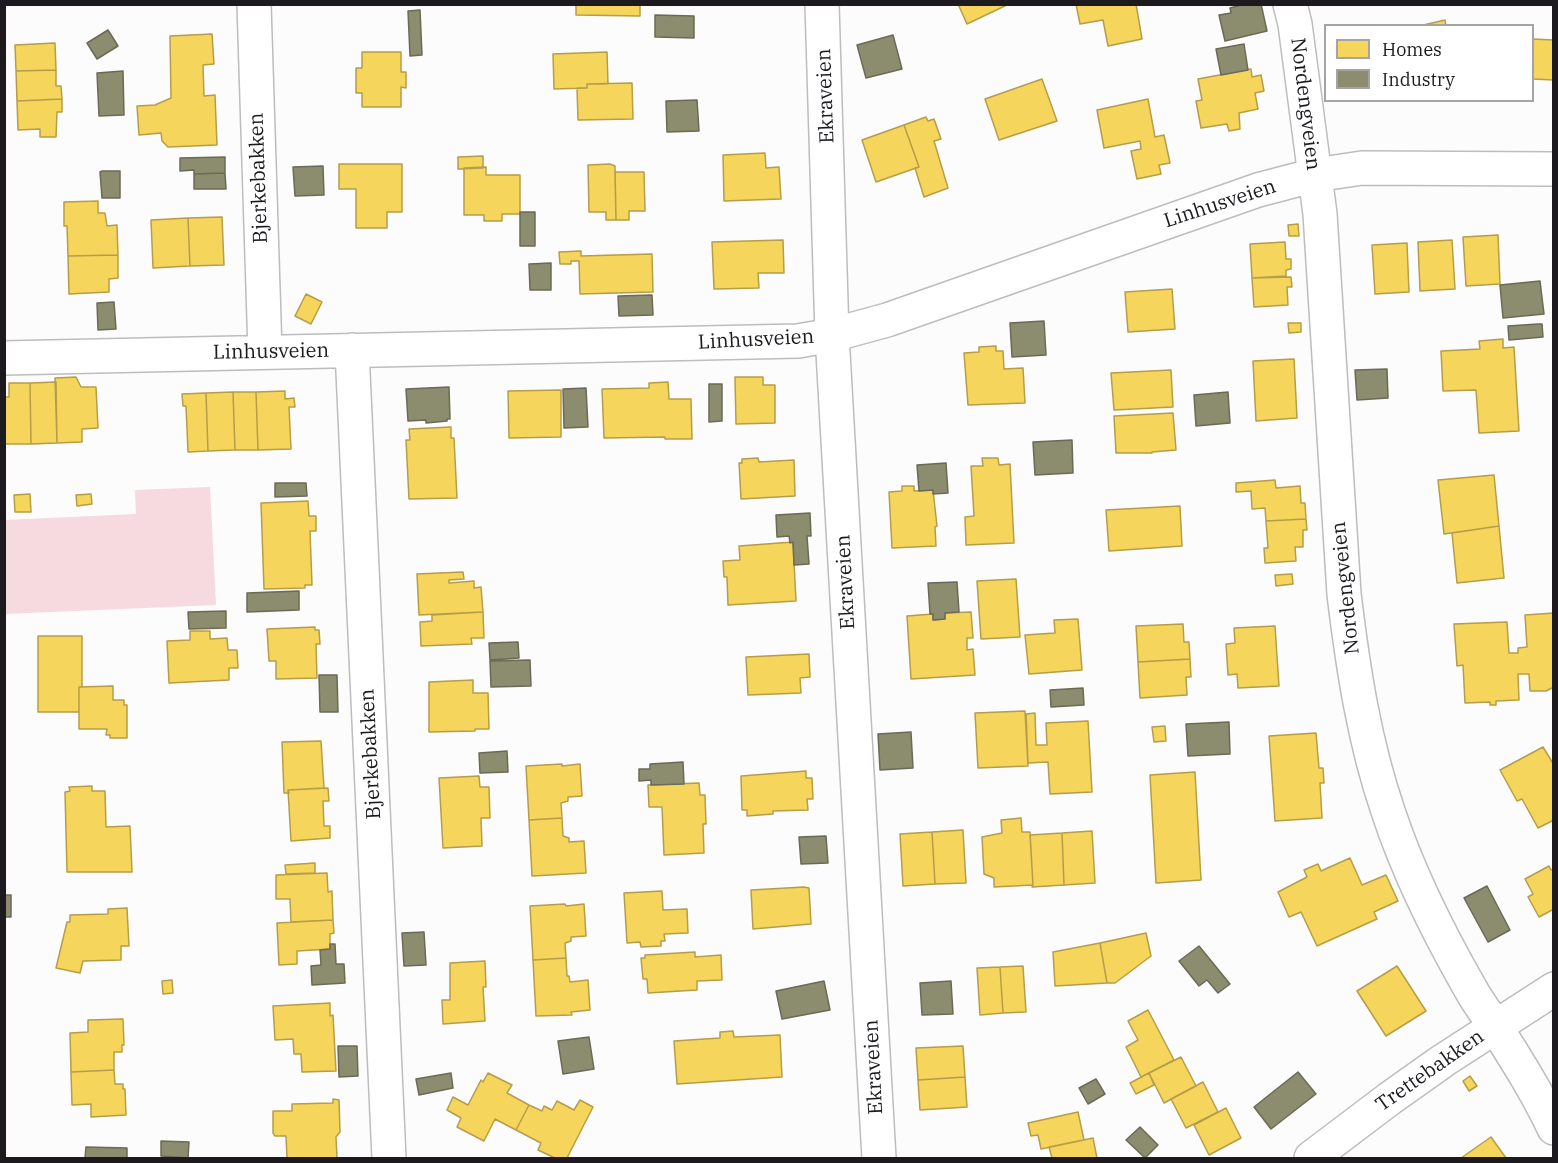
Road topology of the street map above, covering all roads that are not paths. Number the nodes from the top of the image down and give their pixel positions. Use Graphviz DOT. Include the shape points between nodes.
graph roads {
  1 [pos="254,4"];
  2 [pos="822,4"];
  3 [pos="1290,4"];
  4 [pos="1554,169"];
  5 [pos="1315,175"];
  6 [pos="832,335"];
  7 [pos="352,350"];
  8 [pos="265,352"];
  9 [pos="4,358"];
  10 [pos="1554,989"];
  11 [pos="1495,1027"];
  12 [pos="1554,1128"];
  13 [pos="389,1158"];
  14 [pos="879,1158"];
  15 [pos="1311,1158"];
  1 -- 8 [label="street, Bjerkebakken"];
  2 -- 6 [label="street, Ekraveien"];
  3 -- 5 [label="street, Nordengveien"];
  4 -- 5 [label="street, Linhusveien" via="1384,167"];
  5 -- 6 [label="street, Linhusveien" via="1258,190 943,302"];
  5 -- 11 [label="street, Nordengveien" via="1324,261 1344,594 1365,728 1404,854 1446,944"];
  6 -- 7 [label="street, Linhusveien" via="798,341"];
  6 -- 14 [label="street, Ekraveien"];
  7 -- 8 [label="street, Linhusveien"];
  7 -- 13 [label="street, Bjerkebakken"];
  8 -- 9 [label="street, Linhusveien"];
  10 -- 11 [label="street, Trettebakken"];
  11 -- 12 [label="street, Nordengveien"];
  11 -- 15 [label="street, Trettebakken"];
}
